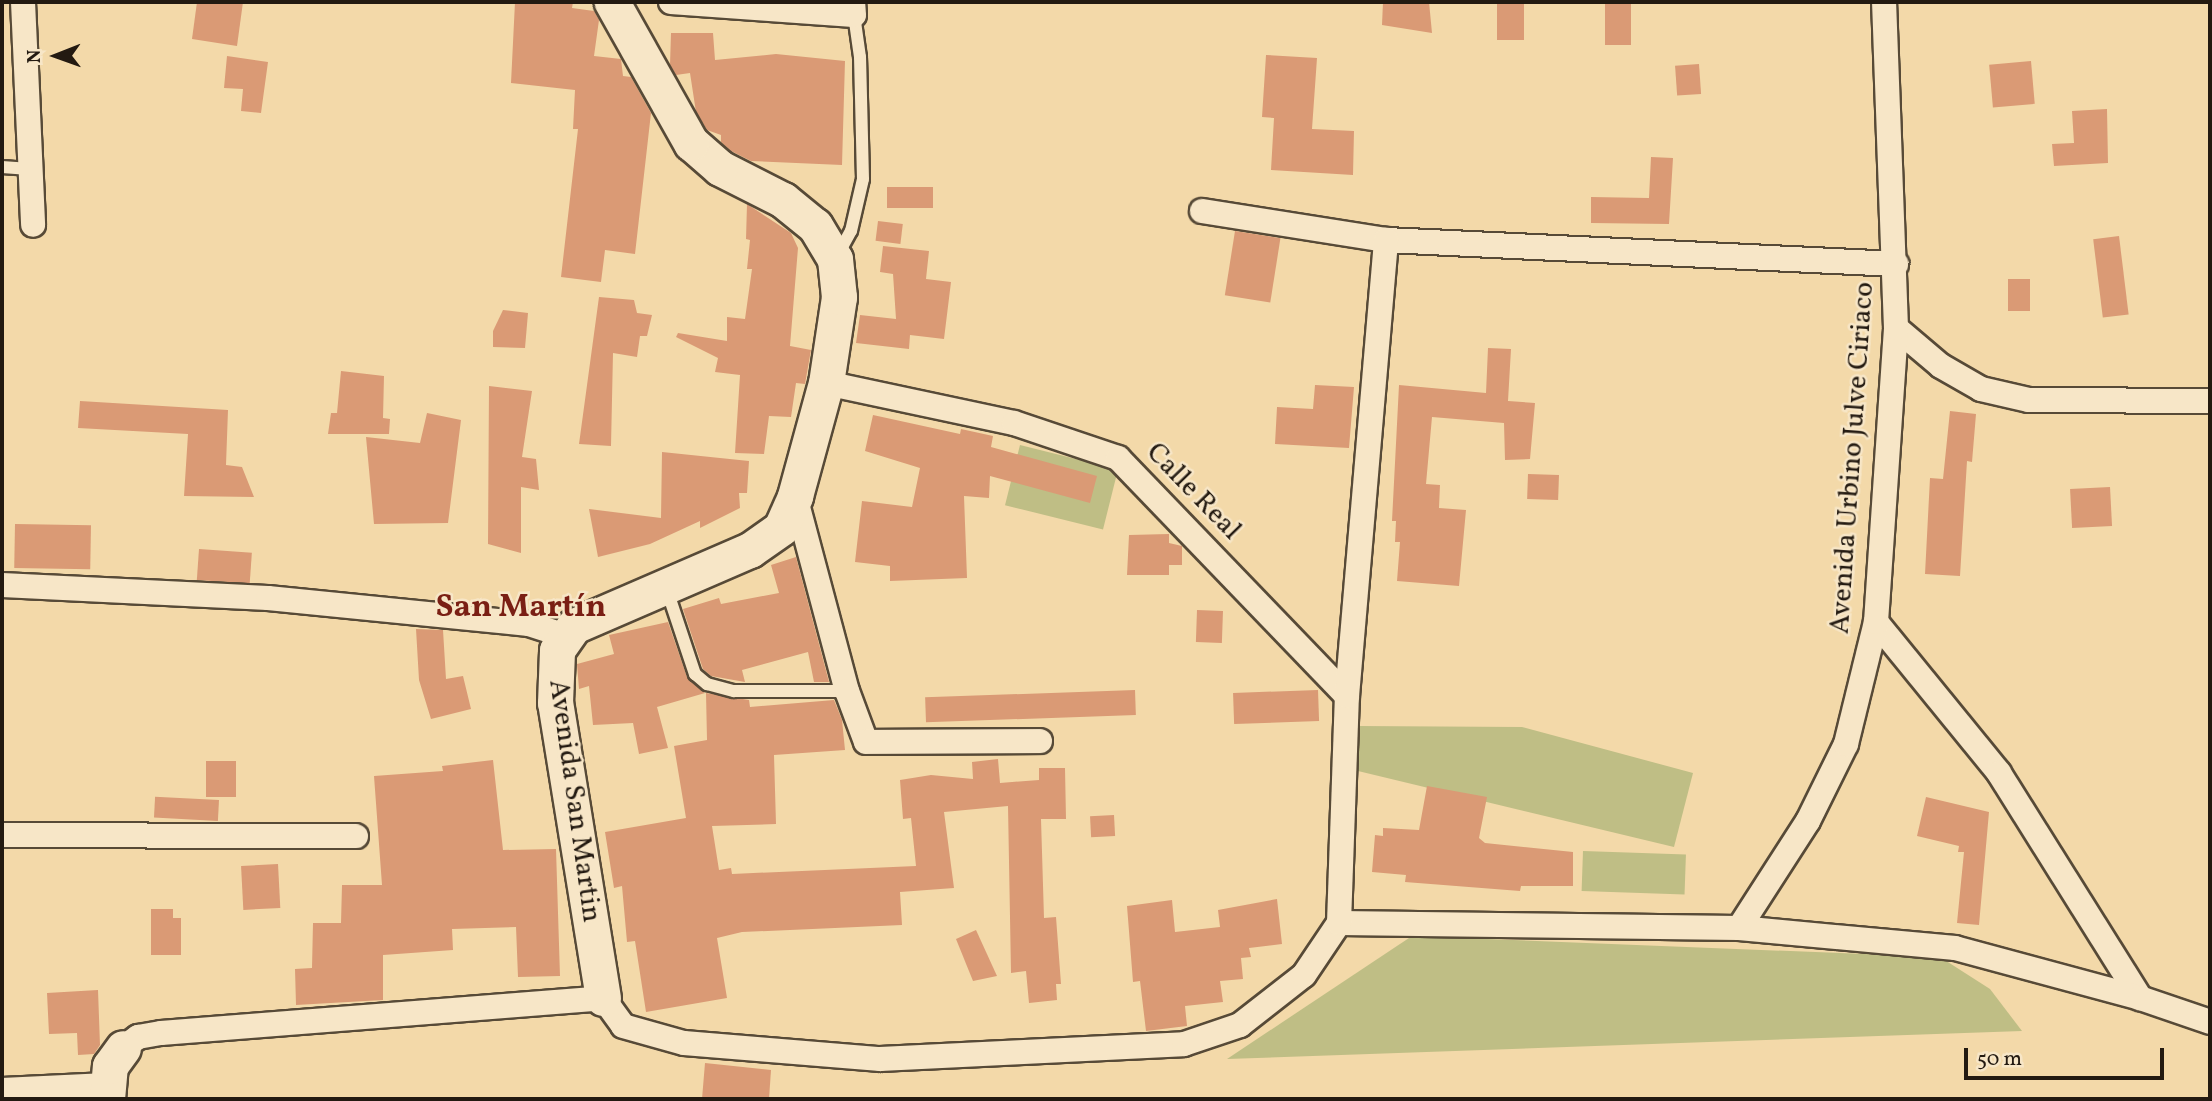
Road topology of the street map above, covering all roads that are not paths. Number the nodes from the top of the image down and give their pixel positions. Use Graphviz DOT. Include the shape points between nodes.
graph roads {
  1 [pos="23,2"];
  2 [pos="612,2"];
  3 [pos="671,2"];
  4 [pos="1884,2"];
  5 [pos="853,8"];
  6 [pos="2,167"];
  7 [pos="33,169"];
  8 [pos="1202,211"];
  9 [pos="33,225"];
  10 [pos="1386,240"];
  11 [pos="835,260"];
  12 [pos="1896,264"];
  13 [pos="1896,328"];
  14 [pos="826,383"];
  15 [pos="2210,401"];
  16 [pos="795,496"];
  17 [pos="2,585"];
  18 [pos="666,586"];
  19 [pos="1876,622"];
  20 [pos="567,636"];
  21 [pos="846,691"];
  22 [pos="1347,696"];
  23 [pos="1040,741"];
  24 [pos="2,835"];
  25 [pos="356,836"];
  26 [pos="1339,923"];
  27 [pos="1739,928"];
  28 [pos="603,998"];
  29 [pos="2140,998"];
  30 [pos="2210,1022"];
  31 [pos="123,1048"];
  32 [pos="2,1090"];
  33 [pos="107,1092"];
  1 -- 7 [label="street"];
  2 -- 11 [label="street" via="691,143 720,168 815,226"];
  3 -- 5 [label="street"];
  4 -- 12 [label="street, Avenida Urbino Julve Ciriaco"];
  5 -- 11 [label="lane" via="860,57 863,179 851,231"];
  6 -- 7 [label="lane"];
  7 -- 9 [label="street"];
  8 -- 10 [label="street"];
  10 -- 12 [label="street"];
  10 -- 22 [label="street"];
  11 -- 14 [label="street" via="839,297"];
  12 -- 13 [label="street, Avenida Urbino Julve Ciriaco"];
  13 -- 15 [label="street" via="1941,366 1993,392 2029,400"];
  13 -- 19 [label="street, Avenida Urbino Julve Ciriaco"];
  14 -- 16 [label="street"];
  14 -- 22 [label="street, Calle Real" via="1014,423 1118,458"];
  16 -- 18 [label="street" via="781,528 750,550"];
  16 -- 21 [label="street"];
  17 -- 20 [label="street" via="268,598 529,624"];
  18 -- 20 [label="street" via="574,626"];
  18 -- 21 [label="lane" via="695,674 707,684 734,691"];
  19 -- 27 [label="street, Avenida Urbino Julve Ciriaco" via="1846,744 1808,821"];
  19 -- 29 [label="street" via="1999,773"];
  20 -- 28 [label="street, Avenida San Martin" via="557,650 555,703"];
  21 -- 23 [label="street" via="866,742"];
  22 -- 26 [label="street"];
  24 -- 25 [label="street"];
  26 -- 27 [label="street"];
  26 -- 28 [label="street" via="1304,975 1240,1025 1184,1044 880,1059 811,1054 684,1043 623,1026"];
  27 -- 29 [label="street" via="1955,948"];
  28 -- 31 [label="street" via="162,1034 138,1037"];
  29 -- 30 [label="street"];
  31 -- 33 [label="street" via="110,1066"];
  32 -- 33 [label="street"];
}
